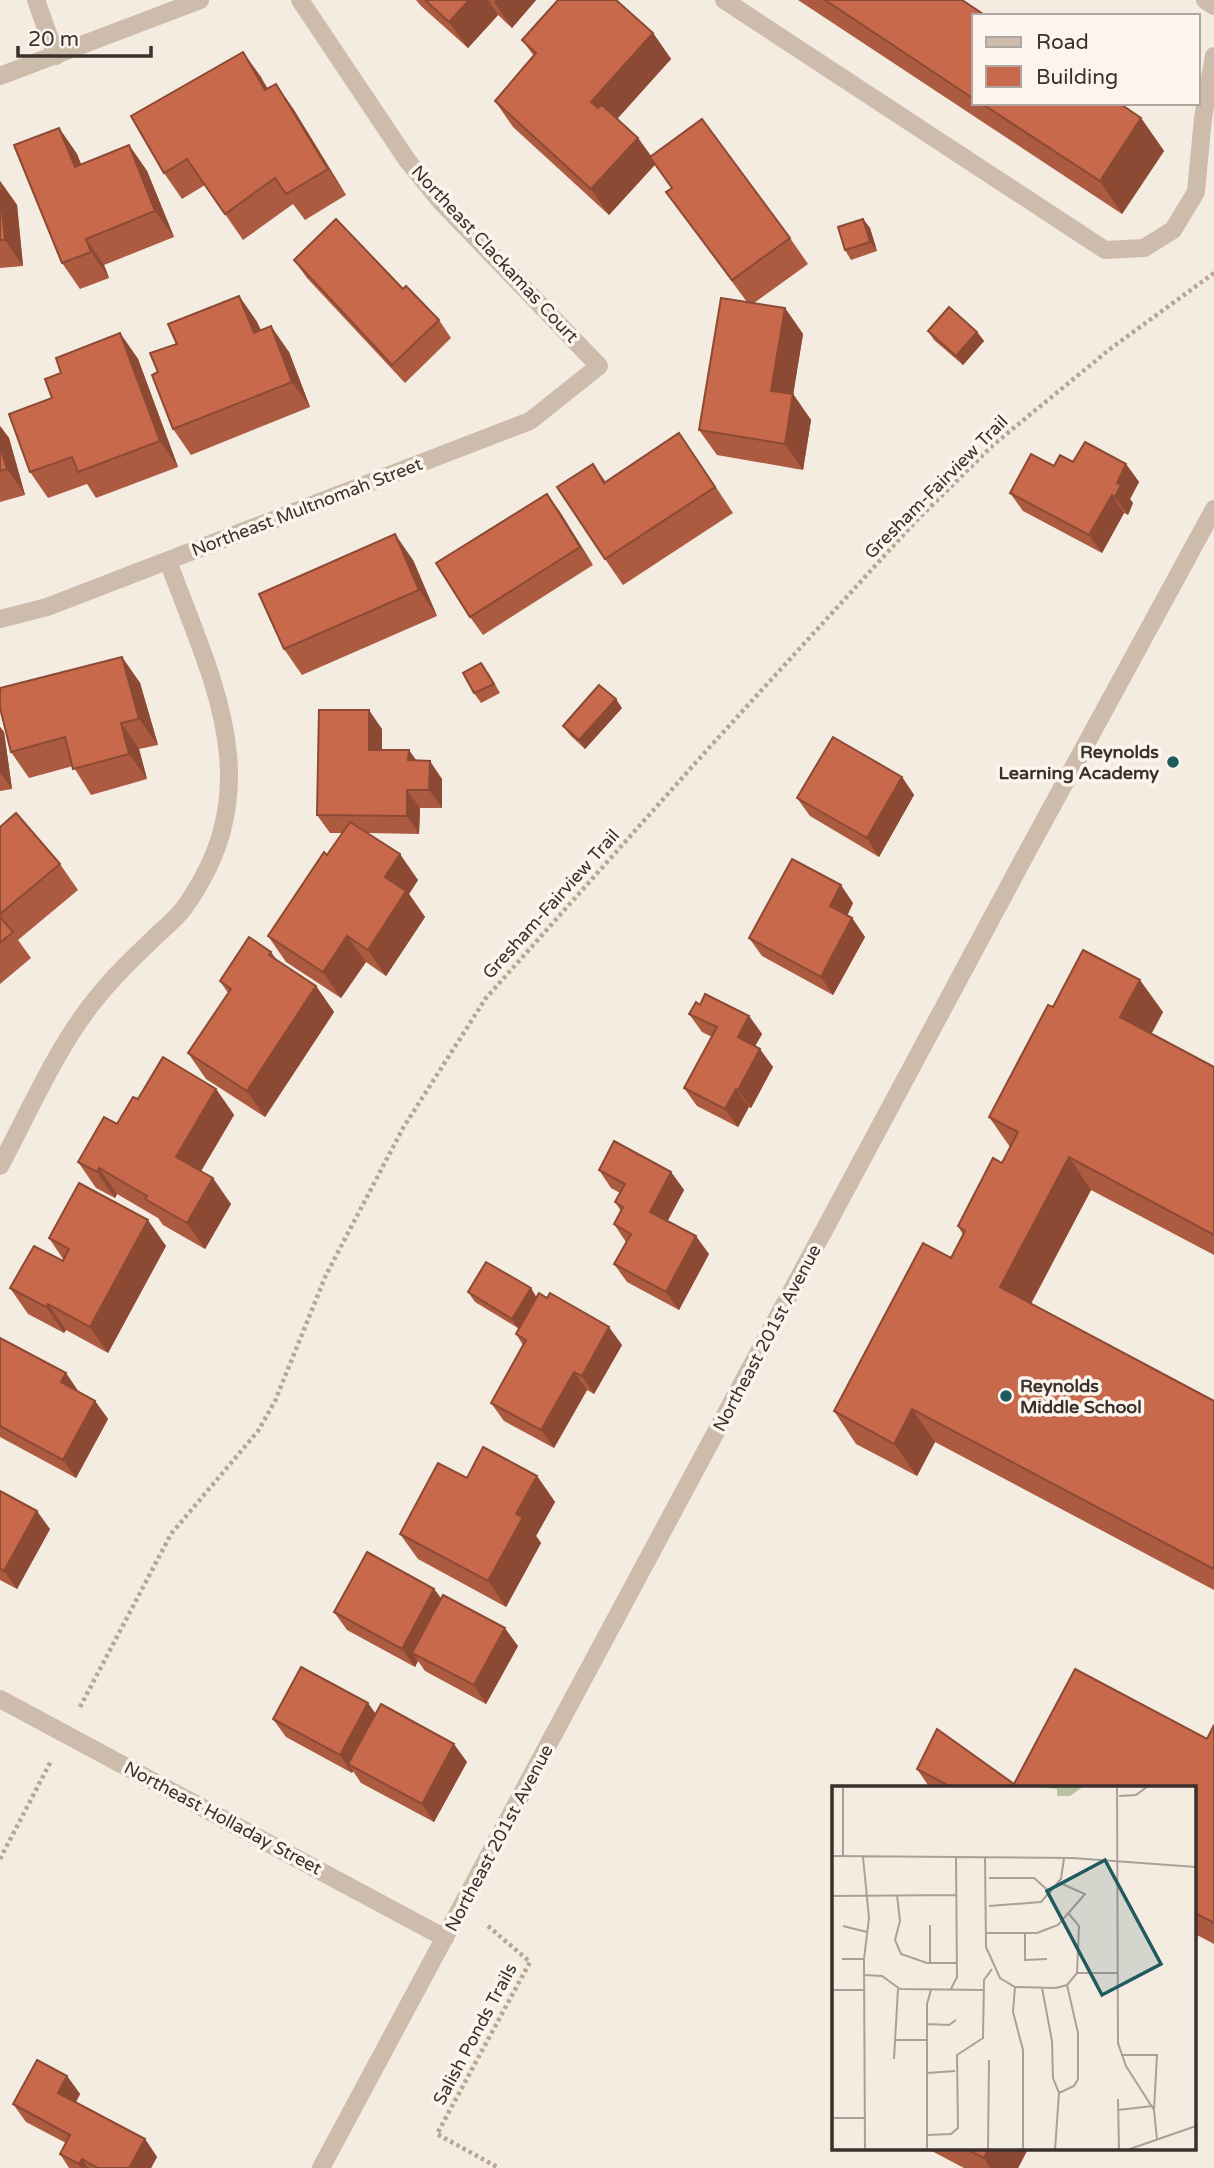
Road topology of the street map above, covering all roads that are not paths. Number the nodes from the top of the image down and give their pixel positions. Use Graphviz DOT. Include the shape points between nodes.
graph roads {
  1 [pos="36,0"];
  2 [pos="200,0"];
  3 [pos="300,0"];
  4 [pos="724,0"];
  5 [pos="1205,0"];
  6 [pos="1214,6"];
  7 [pos="56,56"];
  8 [pos="1214,56"];
  9 [pos="0,76"];
  10 [pos="599,366"];
  11 [pos="1214,509"];
  12 [pos="168,561"];
  13 [pos="0,619"];
  14 [pos="0,1166"];
  15 [pos="0,1699"];
  16 [pos="445,1938"];
  17 [pos="321,2168"];
  1 -- 7 [label="street"];
  2 -- 7 [label="street"];
  3 -- 10 [label="street, Northeast Clackamas Court" via="407,160 441,202"];
  4 -- 8 [label="street" via="1105,250 1144,248 1173,230 1196,192"];
  5 -- 6 [label="street"];
  7 -- 9 [label="street"];
  10 -- 12 [label="street, Northeast Multnomah Street" via="530,421"];
  11 -- 16 [label="street, Northeast 201st Avenue"];
  12 -- 13 [label="street, Northeast Multnomah Street" via="47,607"];
  12 -- 14 [label="street" via="218,697 228,739 230,787 220,837 183,910 93,1002"];
  15 -- 16 [label="street, Northeast Holladay Street"];
  16 -- 17 [label="street, Northeast 201st Avenue"];
}
